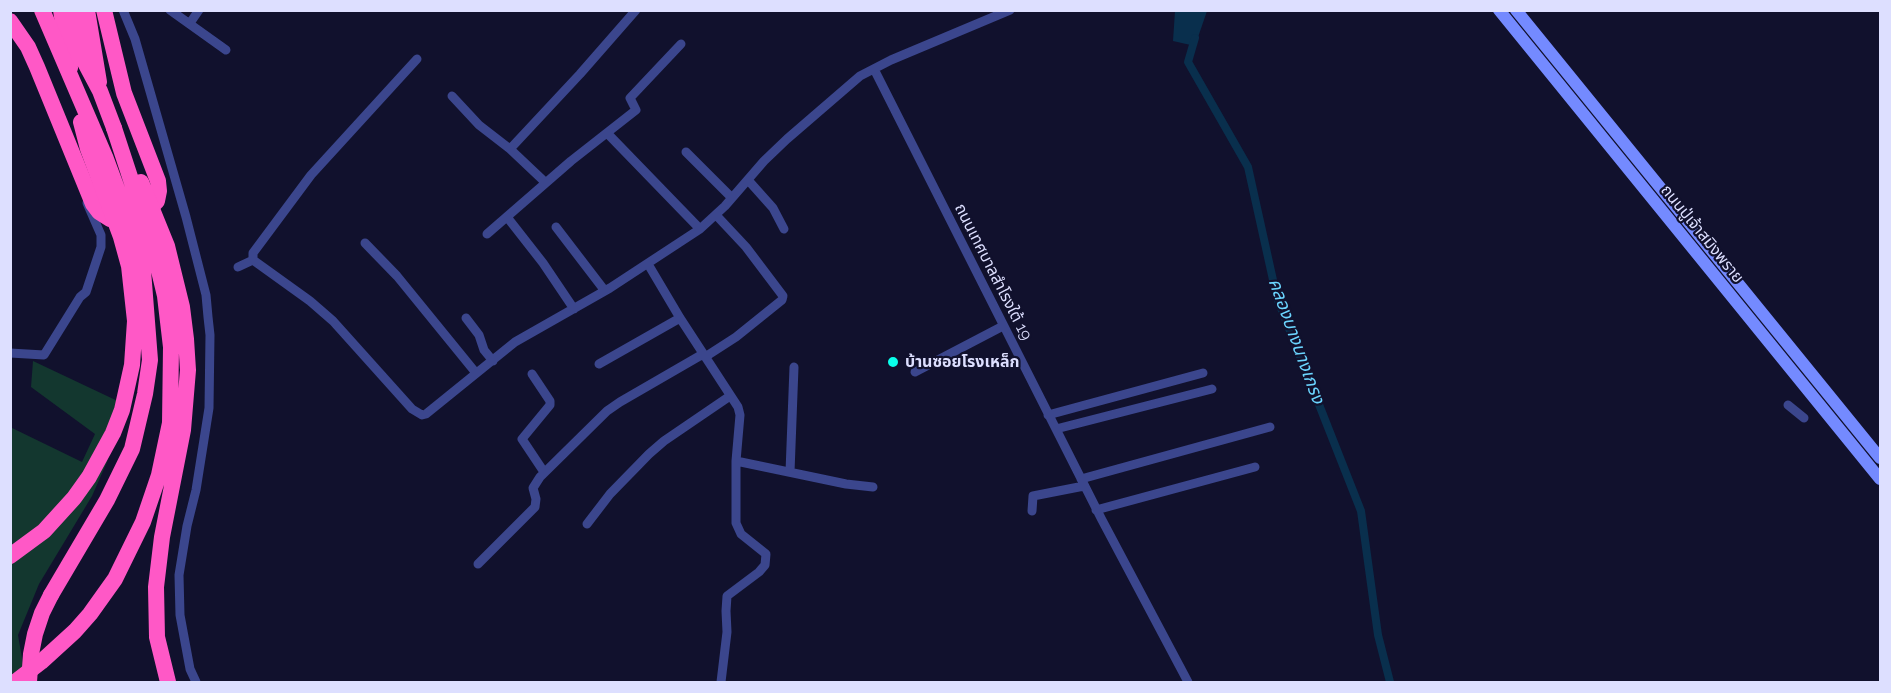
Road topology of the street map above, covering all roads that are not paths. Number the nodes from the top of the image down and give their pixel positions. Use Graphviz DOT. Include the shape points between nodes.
graph roads {
  1 [pos="42,10"];
  2 [pos="61,10"];
  3 [pos="73,10"];
  4 [pos="87,10"];
  5 [pos="104,10"];
  6 [pos="123,10"];
  7 [pos="170,10"];
  8 [pos="199,10"];
  9 [pos="636,10"];
  10 [pos="1010,10"];
  11 [pos="1499,10"];
  12 [pos="1516,10"];
  13 [pos="10,21"];
  14 [pos="190,23"];
  15 [pos="681,44"];
  16 [pos="226,50"];
  17 [pos="417,59"];
  18 [pos="867,72"];
  19 [pos="73,86"];
  20 [pos="100,91"];
  21 [pos="452,96"];
  22 [pos="114,128"];
  23 [pos="608,133"];
  24 [pos="510,149"];
  25 [pos="686,152"];
  26 [pos="748,180"];
  27 [pos="546,183"];
  28 [pos="86,187"];
  29 [pos="732,198"];
  30 [pos="716,215"];
  31 [pos="507,217"];
  32 [pos="556,227"];
  33 [pos="784,229"];
  34 [pos="700,230"];
  35 [pos="487,234"];
  36 [pos="365,243"];
  37 [pos="253,260"];
  38 [pos="648,264"];
  39 [pos="238,267"];
  40 [pos="605,291"];
  41 [pos="574,309"];
  42 [pos="466,318"];
  43 [pos="680,318"];
  44 [pos="1004,326"];
  45 [pos="10,353"];
  46 [pos="704,356"];
  47 [pos="493,361"];
  48 [pos="599,364"];
  49 [pos="794,367"];
  50 [pos="915,372"];
  51 [pos="476,373"];
  52 [pos="532,374"];
  53 [pos="1203,374"];
  54 [pos="1812,375"];
  55 [pos="1802,383"];
  56 [pos="1212,389"];
  57 [pos="730,396"];
  58 [pos="1788,405"];
  59 [pos="1048,415"];
  60 [pos="1804,418"];
  61 [pos="1269,428"];
  62 [pos="1056,429"];
  63 [pos="1881,458"];
  64 [pos="736,461"];
  65 [pos="1255,467"];
  66 [pos="544,472"];
  67 [pos="790,472"];
  68 [pos="1881,479"];
  69 [pos="1083,483"];
  70 [pos="873,487"];
  71 [pos="1096,510"];
  72 [pos="1032,511"];
  73 [pos="587,524"];
  74 [pos="10,556"];
  75 [pos="478,564"];
  76 [pos="15,682"];
  77 [pos="29,682"];
  78 [pos="168,682"];
  79 [pos="196,682"];
  80 [pos="721,682"];
  81 [pos="1188,682"];
  1 -- 19 [label="highway, bridge"];
  2 -- 19 [label="highway, bridge"];
  3 -- 20 [label="highway" via="82,57"];
  4 -- 20 [label="highway"];
  5 -- 28 [label="highway" via="132,118 158,181 158,201 110,219 99,212"];
  6 -- 79 [label="street" via="135,39 206,295 209,408 179,575 180,615"];
  7 -- 14 [label="street"];
  8 -- 14 [label="street"];
  9 -- 24 [label="street"];
  10 -- 18 [label="street"];
  11 -- 55 [label="main road, ถนนปู่เจ้าสมิงพราย"];
  12 -- 54 [label="main road, ถนนปู่เจ้าสมิงพราย"];
  13 -- 28 [label="highway" via="28,47"];
  14 -- 16 [label="street"];
  15 -- 23 [label="street" via="630,98 636,110"];
  17 -- 37 [label="street" via="311,175 255,248"];
  18 -- 26 [label="street" via="787,139"];
  18 -- 44 [label="street, ถนนเทศบาลสำโรงใต้ 19"];
  19 -- 74 [label="highway, bridge" via="88,148 129,267 135,321 132,365 113,433 89,477 44,531"];
  19 -- 77 [label="highway, bridge" via="132,229 143,270 150,360 132,448 42,613 31,654"];
  20 -- 22 [label="highway"];
  21 -- 24 [label="street" via="479,125"];
  22 -- 76 [label="highway, bridge" via="165,296 171,347 170,423 159,476 143,522 115,579 75,631"];
  22 -- 78 [label="highway, bridge" via="144,186 167,246 186,339 183,430 156,587 157,637"];
  23 -- 27 [label="street"];
  23 -- 34 [label="street"];
  24 -- 27 [label="street"];
  25 -- 29 [label="street"];
  26 -- 29 [label="street"];
  26 -- 33 [label="street" via="773,208"];
  27 -- 31 [label="street"];
  28 -- 45 [label="street" via="87,207 101,235 102,247 86,292 44,355"];
  29 -- 30 [label="street"];
  30 -- 34 [label="street"];
  30 -- 46 [label="street" via="783,296 736,337"];
  31 -- 35 [label="street"];
  31 -- 41 [label="street"];
  32 -- 40 [label="street"];
  34 -- 38 [label="street"];
  36 -- 51 [label="street"];
  37 -- 39 [label="street"];
  37 -- 51 [label="street" via="333,321 417,412 426,414"];
  38 -- 40 [label="street"];
  38 -- 43 [label="street"];
  40 -- 41 [label="street"];
  41 -- 47 [label="street" via="515,342"];
  42 -- 47 [label="street"];
  43 -- 46 [label="street"];
  43 -- 48 [label="street"];
  44 -- 50 [label="street"];
  44 -- 59 [label="street, ถนนเทศบาลสำโรงใต้ 19"];
  46 -- 57 [label="street"];
  46 -- 66 [label="street" via="614,406"];
  47 -- 51 [label="street"];
  49 -- 67 [label="street"];
  52 -- 66 [label="street" via="550,405 522,439"];
  53 -- 59 [label="street"];
  54 -- 55 [label="main road"];
  54 -- 63 [label="main road, ถนนปู่เจ้าสมิงพราย"];
  55 -- 68 [label="main road, ถนนปู่เจ้าสมิงพราย"];
  56 -- 62 [label="street"];
  57 -- 64 [label="street" via="740,416"];
  57 -- 73 [label="street" via="649,454"];
  58 -- 60 [label="street"];
  59 -- 62 [label="street, ถนนเทศบาลสำโรงใต้ 19"];
  61 -- 69 [label="street"];
  62 -- 69 [label="street, ถนนเทศบาลสำโรงใต้ 19"];
  64 -- 67 [label="street"];
  64 -- 80 [label="street" via="735,523 741,534 766,554 766,560 759,572 727,596"];
  65 -- 71 [label="street"];
  66 -- 75 [label="street" via="534,484 535,507"];
  67 -- 70 [label="street"];
  69 -- 71 [label="street, ถนนเทศบาลสำโรงใต้ 19"];
  69 -- 72 [label="street" via="1033,496"];
  71 -- 81 [label="street, ถนนเทศบาลสำโรงใต้ 19"];
}
